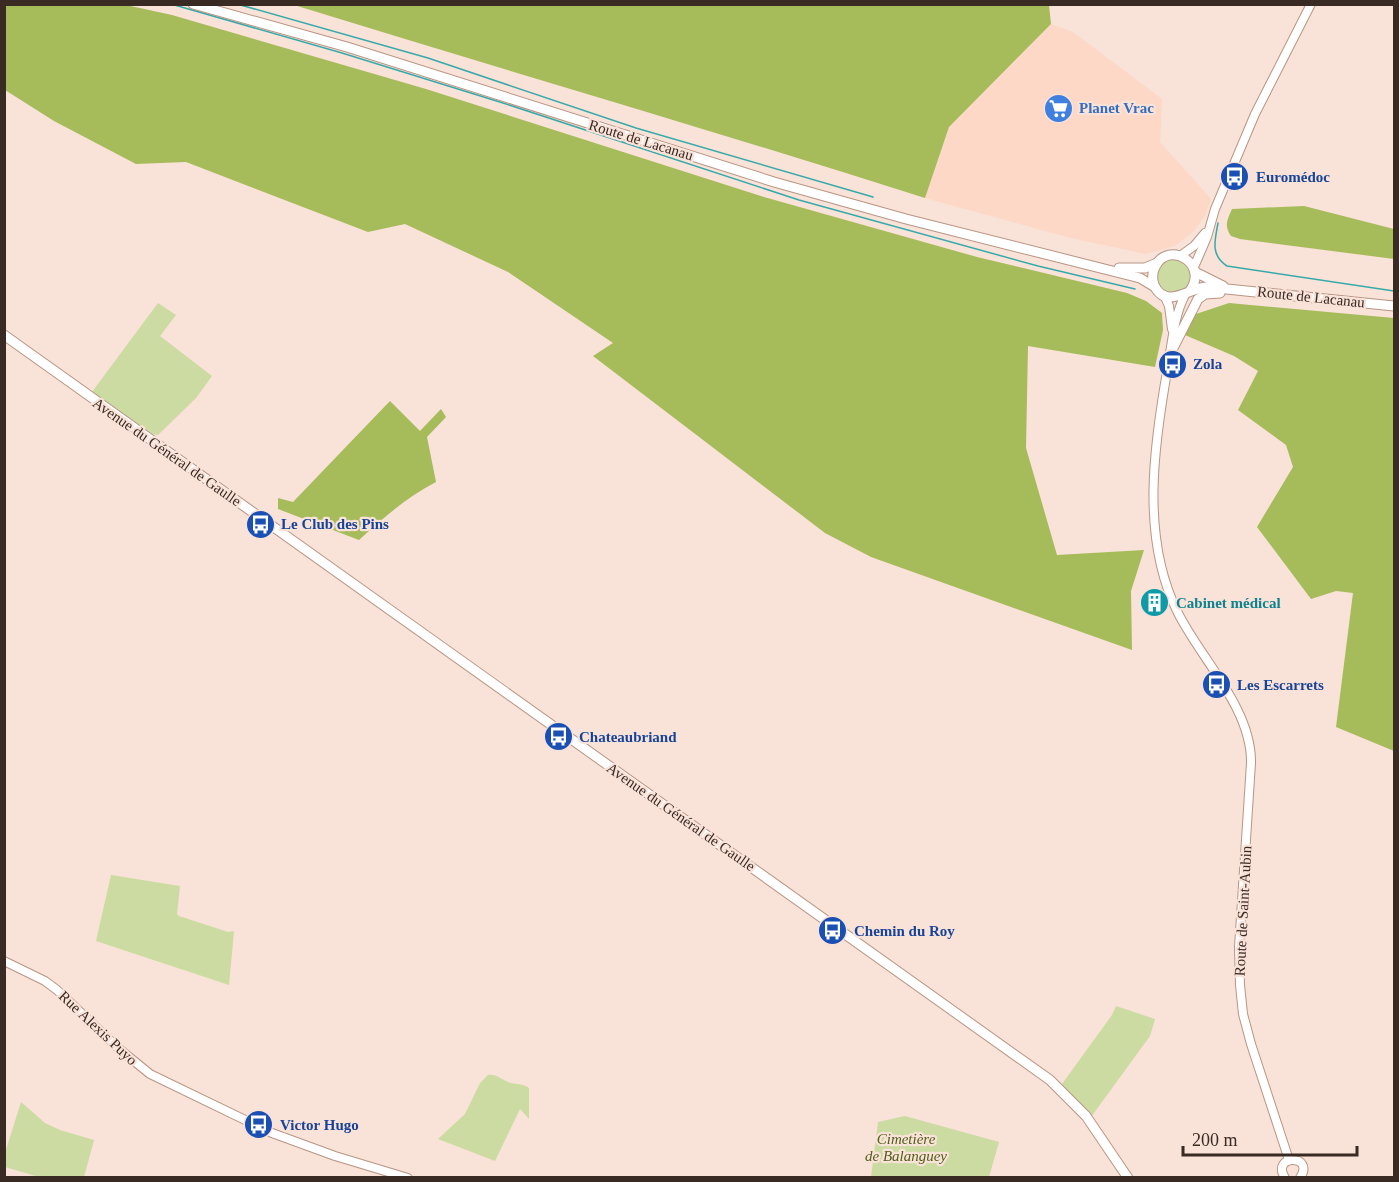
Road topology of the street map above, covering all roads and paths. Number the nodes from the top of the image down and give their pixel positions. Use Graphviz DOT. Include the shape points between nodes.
graph roads {
  1 [pos="193,4"];
  2 [pos="1311,4"];
  3 [pos="1209,227"];
  4 [pos="1180,256"];
  5 [pos="1157,263"];
  6 [pos="1093,266"];
  7 [pos="1194,270"];
  8 [pos="1155,287"];
  9 [pos="1228,288"];
  10 [pos="1187,293"];
  11 [pos="1164,295"];
  12 [pos="1282,295"];
  13 [pos="1395,306"];
  14 [pos="4,335"];
  15 [pos="1173,339"];
  16 [pos="1170,354"];
  17 [pos="4,961"];
  18 [pos="1289,1160"];
  19 [pos="1302,1177"];
  20 [pos="408,1178"];
  21 [pos="1128,1178"];
  22 [pos="1286,1178"];
  1 -- 6 [label="main road, Route de Lacanau" via="347,47 774,182"];
  2 -- 3 [label="street" via="1255,114"];
  3 -- 4 [label="street"];
  3 -- 7 [label="street"];
  4 -- 5 [label="main road, Route de Lacanau" via="1165,257"];
  4 -- 7 [label="main road, Route de Lacanau"];
  5 -- 6 [label="main road, Route de Lacanau" via="1135,269"];
  5 -- 8 [label="main road" via="1152,276"];
  6 -- 8 [label="main road, Route de Lacanau" via="1140,278"];
  7 -- 9 [label="main road, Route de Lacanau"];
  7 -- 10 [label="main road" via="1194,283"];
  8 -- 11 [label="main road, Route de Lacanau"];
  9 -- 10 [label="main road, Route de Lacanau" via="1203,287"];
  9 -- 12 [label="main road, Route de Lacanau"];
  10 -- 11 [label="main road, Route de Lacanau" via="1176,298"];
  10 -- 15 [label="street, Route de Saint-Aubin"];
  11 -- 15 [label="street" via="1172,316"];
  12 -- 13 [label="main road, Route de Lacanau"];
  12 -- 16 [label="main road" via="1205,294"];
  14 -- 21 [label="main road, Avenue du Général de Gaulle" via="1050,1080 1086,1116"];
  15 -- 16 [label="street, Route de Saint-Aubin"];
  16 -- 18 [label="street, Route de Saint-Aubin" via="1156,453 1157,551 1177,611 1244,725 1251,758 1239,947 1241,1001"];
  17 -- 20 [label="street, Rue Alexis Puyo" via="57,990 150,1074 272,1133"];
  18 -- 19 [label="street" via="1301,1163"];
  18 -- 22 [label="street" via="1283,1166"];
}
